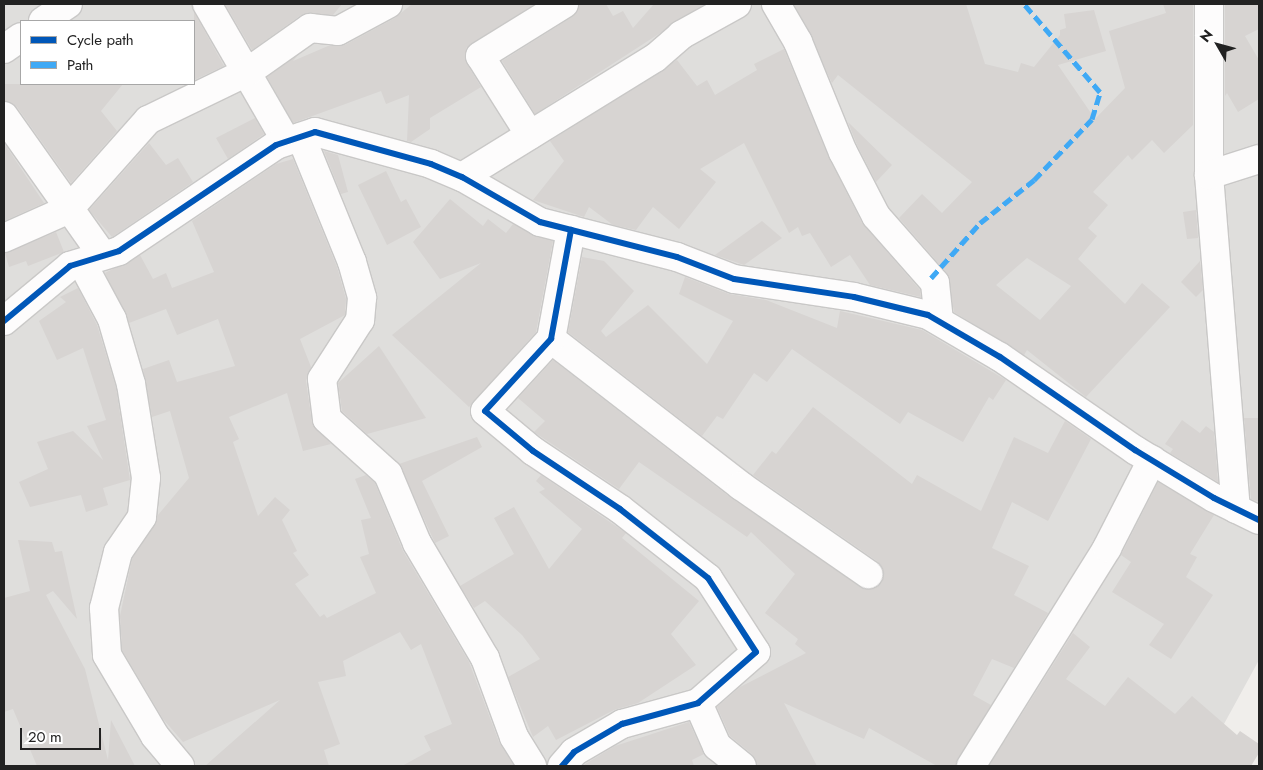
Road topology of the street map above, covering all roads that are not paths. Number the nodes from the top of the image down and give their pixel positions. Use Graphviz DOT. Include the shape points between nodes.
graph roads {
  1 [pos="68,4"];
  2 [pos="207,4"];
  3 [pos="388,4"];
  4 [pos="564,4"];
  5 [pos="737,4"];
  6 [pos="776,4"];
  7 [pos="1209,4"];
  8 [pos="44,20"];
  9 [pos="20,38"];
  10 [pos="4,49"];
  11 [pos="248,71"];
  12 [pos="4,116"];
  13 [pos="530,135"];
  14 [pos="294,139"];
  15 [pos="1259,159"];
  16 [pos="1210,175"];
  17 [pos="462,177"];
  18 [pos="69,209"];
  19 [pos="571,230"];
  20 [pos="4,238"];
  21 [pos="92,260"];
  22 [pos="4,321"];
  23 [pos="939,321"];
  24 [pos="551,340"];
  25 [pos="1152,460"];
  26 [pos="1248,514"];
  27 [pos="868,574"];
  28 [pos="698,703"];
  29 [pos="180,766"];
  30 [pos="532,766"];
  31 [pos="562,766"];
  32 [pos="742,766"];
  33 [pos="971,766"];
  1 -- 8 [label="street"];
  2 -- 11 [label="street"];
  3 -- 11 [label="street" via="338,31 310,28"];
  4 -- 13 [label="street" via="480,56"];
  5 -- 13 [label="street" via="681,35 655,58"];
  6 -- 23 [label="street" via="798,42 843,152 876,216 935,283"];
  7 -- 16 [label="street"];
  9 -- 10 [label="street"];
  11 -- 14 [label="street"];
  11 -- 18 [label="street" via="148,120"];
  12 -- 18 [label="street"];
  13 -- 17 [label="street"];
  14 -- 17 [label="street" via="315,132 365,143"];
  14 -- 21 [label="street" via="119,252"];
  14 -- 30 [label="street" via="352,262 362,298 360,320 322,379 327,419 388,474 417,543 485,658 514,737"];
  15 -- 16 [label="street"];
  16 -- 26 [label="street"];
  17 -- 19 [label="street" via="540,222"];
  18 -- 20 [label="street"];
  18 -- 21 [label="street"];
  19 -- 23 [label="street" via="677,258 734,279 854,297 928,315"];
  19 -- 24 [label="street"];
  21 -- 22 [label="street" via="70,266"];
  21 -- 29 [label="street" via="131,384 146,478 142,517 118,552 104,608 107,655 155,736"];
  23 -- 25 [label="street" via="1000,357"];
  24 -- 27 [label="street" via="741,486"];
  24 -- 28 [label="street" via="485,411 533,451 620,509 708,578 756,652"];
  25 -- 26 [label="street"];
  25 -- 33 [label="street" via="1107,548"];
  28 -- 31 [label="street" via="622,724 574,752"];
  28 -- 32 [label="street" via="717,746"];
}
